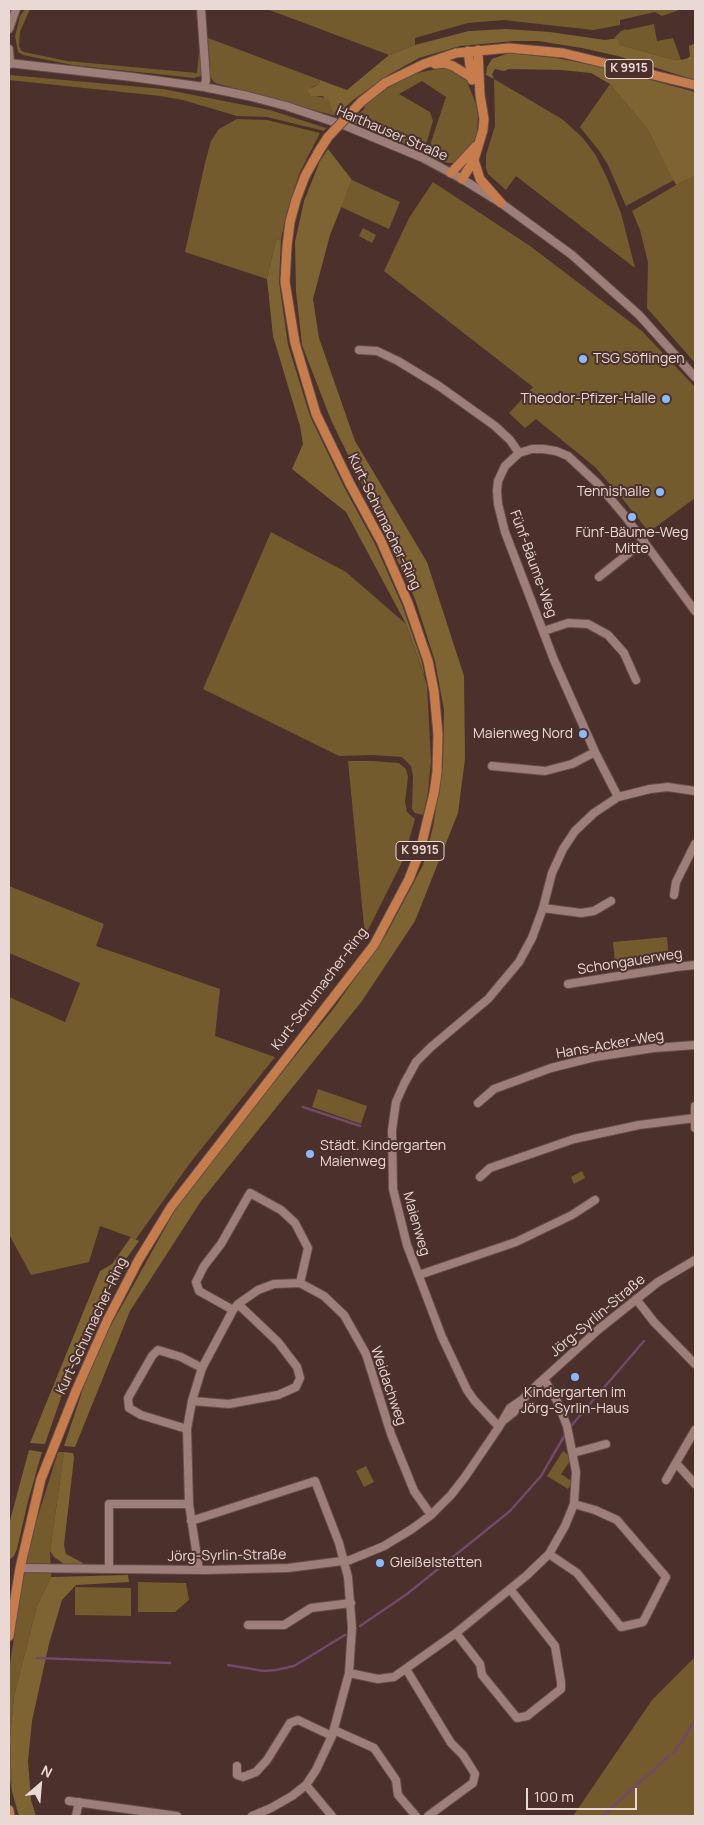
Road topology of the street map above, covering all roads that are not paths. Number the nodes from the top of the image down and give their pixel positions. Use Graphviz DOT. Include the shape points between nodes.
graph roads {
  1 [pos="16,9"];
  2 [pos="201,9"];
  3 [pos="9,29"];
  4 [pos="9,49"];
  5 [pos="478,50"];
  6 [pos="468,51"];
  7 [pos="9,64"];
  8 [pos="424,64"];
  9 [pos="471,77"];
  10 [pos="695,85"];
  11 [pos="204,87"];
  12 [pos="480,95"];
  13 [pos="479,142"];
  14 [pos="474,160"];
  15 [pos="451,173"];
  16 [pos="462,179"];
  17 [pos="501,203"];
  18 [pos="359,350"];
  19 [pos="695,377"];
  20 [pos="519,453"];
  21 [pos="644,541"];
  22 [pos="599,577"];
  23 [pos="695,610"];
  24 [pos="544,631"];
  25 [pos="636,680"];
  26 [pos="595,752"];
  27 [pos="492,766"];
  28 [pos="695,791"];
  29 [pos="618,797"];
  30 [pos="695,844"];
  31 [pos="674,895"];
  32 [pos="610,901"];
  33 [pos="543,908"];
  34 [pos="695,965"];
  35 [pos="568,984"];
  36 [pos="695,1044"];
  37 [pos="478,1103"];
  38 [pos="695,1106"];
  39 [pos="695,1118"];
  40 [pos="695,1128"];
  41 [pos="480,1177"];
  42 [pos="595,1200"];
  43 [pos="695,1260"];
  44 [pos="419,1275"];
  45 [pos="300,1283"];
  46 [pos="636,1299"];
  47 [pos="235,1307"];
  48 [pos="694,1360"];
  49 [pos="202,1368"];
  50 [pos="544,1379"];
  51 [pos="192,1401"];
  52 [pos="501,1424"];
  53 [pos="187,1429"];
  54 [pos="695,1430"];
  55 [pos="606,1444"];
  56 [pos="574,1453"];
  57 [pos="676,1463"];
  58 [pos="666,1480"];
  59 [pos="695,1484"];
  60 [pos="189,1504"];
  61 [pos="574,1504"];
  62 [pos="431,1515"];
  63 [pos="191,1521"];
  64 [pos="549,1554"];
  65 [pos="344,1562"];
  66 [pos="20,1568"];
  67 [pos="109,1569"];
  68 [pos="198,1570"];
  69 [pos="510,1589"];
  70 [pos="351,1604"];
  71 [pos="248,1626"];
  72 [pos="456,1633"];
  73 [pos="9,1636"];
  74 [pos="406,1669"];
  75 [pos="349,1673"];
  76 [pos="333,1733"];
  77 [pos="236,1766"];
  78 [pos="306,1785"];
  79 [pos="69,1801"];
  80 [pos="79,1802"];
  81 [pos="9,1810"];
  82 [pos="10,1816"];
  83 [pos="76,1816"];
  84 [pos="177,1816"];
  85 [pos="252,1816"];
  86 [pos="332,1816"];
  87 [pos="416,1816"];
  88 [pos="428,1816"];
  1 -- 3 [label="street"];
  2 -- 11 [label="street"];
  4 -- 7 [label="street"];
  5 -- 6 [label="main road, Kurt-Schumacher-Ring / K 9915"];
  5 -- 10 [label="main road, Kurt-Schumacher-Ring / K 9915" via="508,48 563,53"];
  5 -- 12 [label="main road"];
  6 -- 8 [label="main road, Kurt-Schumacher-Ring / K 9915"];
  6 -- 9 [label="main road"];
  7 -- 11 [label="street, Harthauser Straße"];
  8 -- 9 [label="main road, K 9915" via="444,63"];
  8 -- 66 [label="main road, Kurt-Schumacher-Ring / K 9915, bridge" via="385,83 361,102 319,151 305,176 290,222 285,282 294,343 316,414 381,541 408,602 428,661 438,734 437,772 420,851 374,945 171,1207 138,1261 103,1328 41,1479"];
  9 -- 12 [label="main road"];
  11 -- 15 [label="street, Harthauser Straße" via="286,106 346,126"];
  12 -- 13 [label="main road" via="484,119"];
  13 -- 14 [label="main road"];
  13 -- 15 [label="main road"];
  14 -- 16 [label="main road"];
  14 -- 17 [label="main road" via="480,179"];
  15 -- 16 [label="street, Harthauser Straße"];
  16 -- 17 [label="street, Harthauser Straße"];
  17 -- 19 [label="street, Harthauser Straße" via="572,255 617,294"];
  18 -- 20 [label="street" via="377,351 393,358 439,386 495,426"];
  20 -- 21 [label="street" via="543,448 568,456 598,484"];
  20 -- 24 [label="street, Fünf-Bäume-Weg" via="501,473 498,504 505,532"];
  21 -- 22 [label="street"];
  21 -- 23 [label="street"];
  24 -- 25 [label="street, Fünf-Bäume-Weg" via="568,623 588,624 608,635 624,653"];
  24 -- 26 [label="street, Fünf-Bäume-Weg"];
  26 -- 27 [label="street" via="572,764 545,771"];
  26 -- 29 [label="street, Fünf-Bäume-Weg"];
  28 -- 29 [label="street, Maienweg" via="668,787"];
  29 -- 33 [label="street, Maienweg" via="575,831 552,873"];
  30 -- 31 [label="street" via="676,882"];
  32 -- 33 [label="street" via="594,911 581,913"];
  33 -- 44 [label="street, Maienweg" via="520,962 488,999 416,1062 396,1102 392,1130 393,1188 407,1245"];
  34 -- 35 [label="street, Schongauerweg"];
  36 -- 37 [label="street, Hans-Acker-Weg" via="595,1057 551,1068 494,1089"];
  38 -- 39 [label="street"];
  39 -- 40 [label="street"];
  39 -- 41 [label="street" via="640,1125 574,1140 490,1168"];
  42 -- 44 [label="street" via="516,1242"];
  43 -- 46 [label="street, Jörg-Syrlin-Straße" via="678,1268"];
  44 -- 52 [label="street, Maienweg" via="467,1390"];
  45 -- 47 [label="street" via="274,1284 258,1290"];
  45 -- 47 [label="street" via="308,1248 295,1223 281,1210 250,1193 196,1282 200,1291"];
  45 -- 62 [label="street, Weidachweg" via="324,1296 348,1322 366,1354 391,1434 414,1491"];
  46 -- 48 [label="street" via="654,1322"];
  46 -- 50 [label="street, Jörg-Syrlin-Straße"];
  47 -- 49 [label="street"];
  47 -- 51 [label="street" via="278,1342 297,1367 300,1378 296,1387 278,1395 229,1404"];
  49 -- 51 [label="street"];
  49 -- 53 [label="street" via="158,1350 128,1398 129,1408 141,1415"];
  50 -- 52 [label="street, Jörg-Syrlin-Straße"];
  50 -- 56 [label="street" via="557,1400"];
  51 -- 53 [label="street"];
  52 -- 62 [label="street, Jörg-Syrlin-Straße" via="465,1477"];
  53 -- 60 [label="street"];
  54 -- 57 [label="street"];
  55 -- 56 [label="street"];
  56 -- 61 [label="street"];
  57 -- 58 [label="street"];
  57 -- 59 [label="street"];
  60 -- 63 [label="street"];
  60 -- 67 [label="street" via="109,1504"];
  61 -- 64 [label="street"];
  61 -- 64 [label="street" via="618,1520 666,1577 643,1622 621,1627 577,1573"];
  62 -- 65 [label="street, Jörg-Syrlin-Straße" via="384,1546"];
  63 -- 65 [label="street" via="315,1482"];
  63 -- 68 [label="street"];
  64 -- 69 [label="street"];
  65 -- 68 [label="street, Jörg-Syrlin-Straße" via="288,1568"];
  65 -- 70 [label="street"];
  66 -- 67 [label="street, Jörg-Syrlin-Straße"];
  66 -- 73 [label="main road, Kurt-Schumacher-Ring / K 9915"];
  67 -- 68 [label="street, Jörg-Syrlin-Straße"];
  69 -- 72 [label="street"];
  69 -- 72 [label="street" via="555,1646 561,1689 527,1716 517,1718 482,1674 480,1664"];
  70 -- 71 [label="street" via="311,1608 284,1625"];
  70 -- 75 [label="street"];
  72 -- 74 [label="street"];
  74 -- 75 [label="street" via="386,1679"];
  74 -- 88 [label="street" via="451,1743 476,1774 473,1783"];
  75 -- 76 [label="street"];
  76 -- 77 [label="street" via="298,1720 290,1723 256,1772 243,1777 237,1775"];
  76 -- 78 [label="street"];
  76 -- 87 [label="street" via="374,1748 396,1780 398,1795"];
  78 -- 85 [label="street" via="292,1796"];
  78 -- 86 [label="street"];
  79 -- 80 [label="street"];
  80 -- 83 [label="street"];
  80 -- 84 [label="street"];
  81 -- 82 [label="main road"];
}
